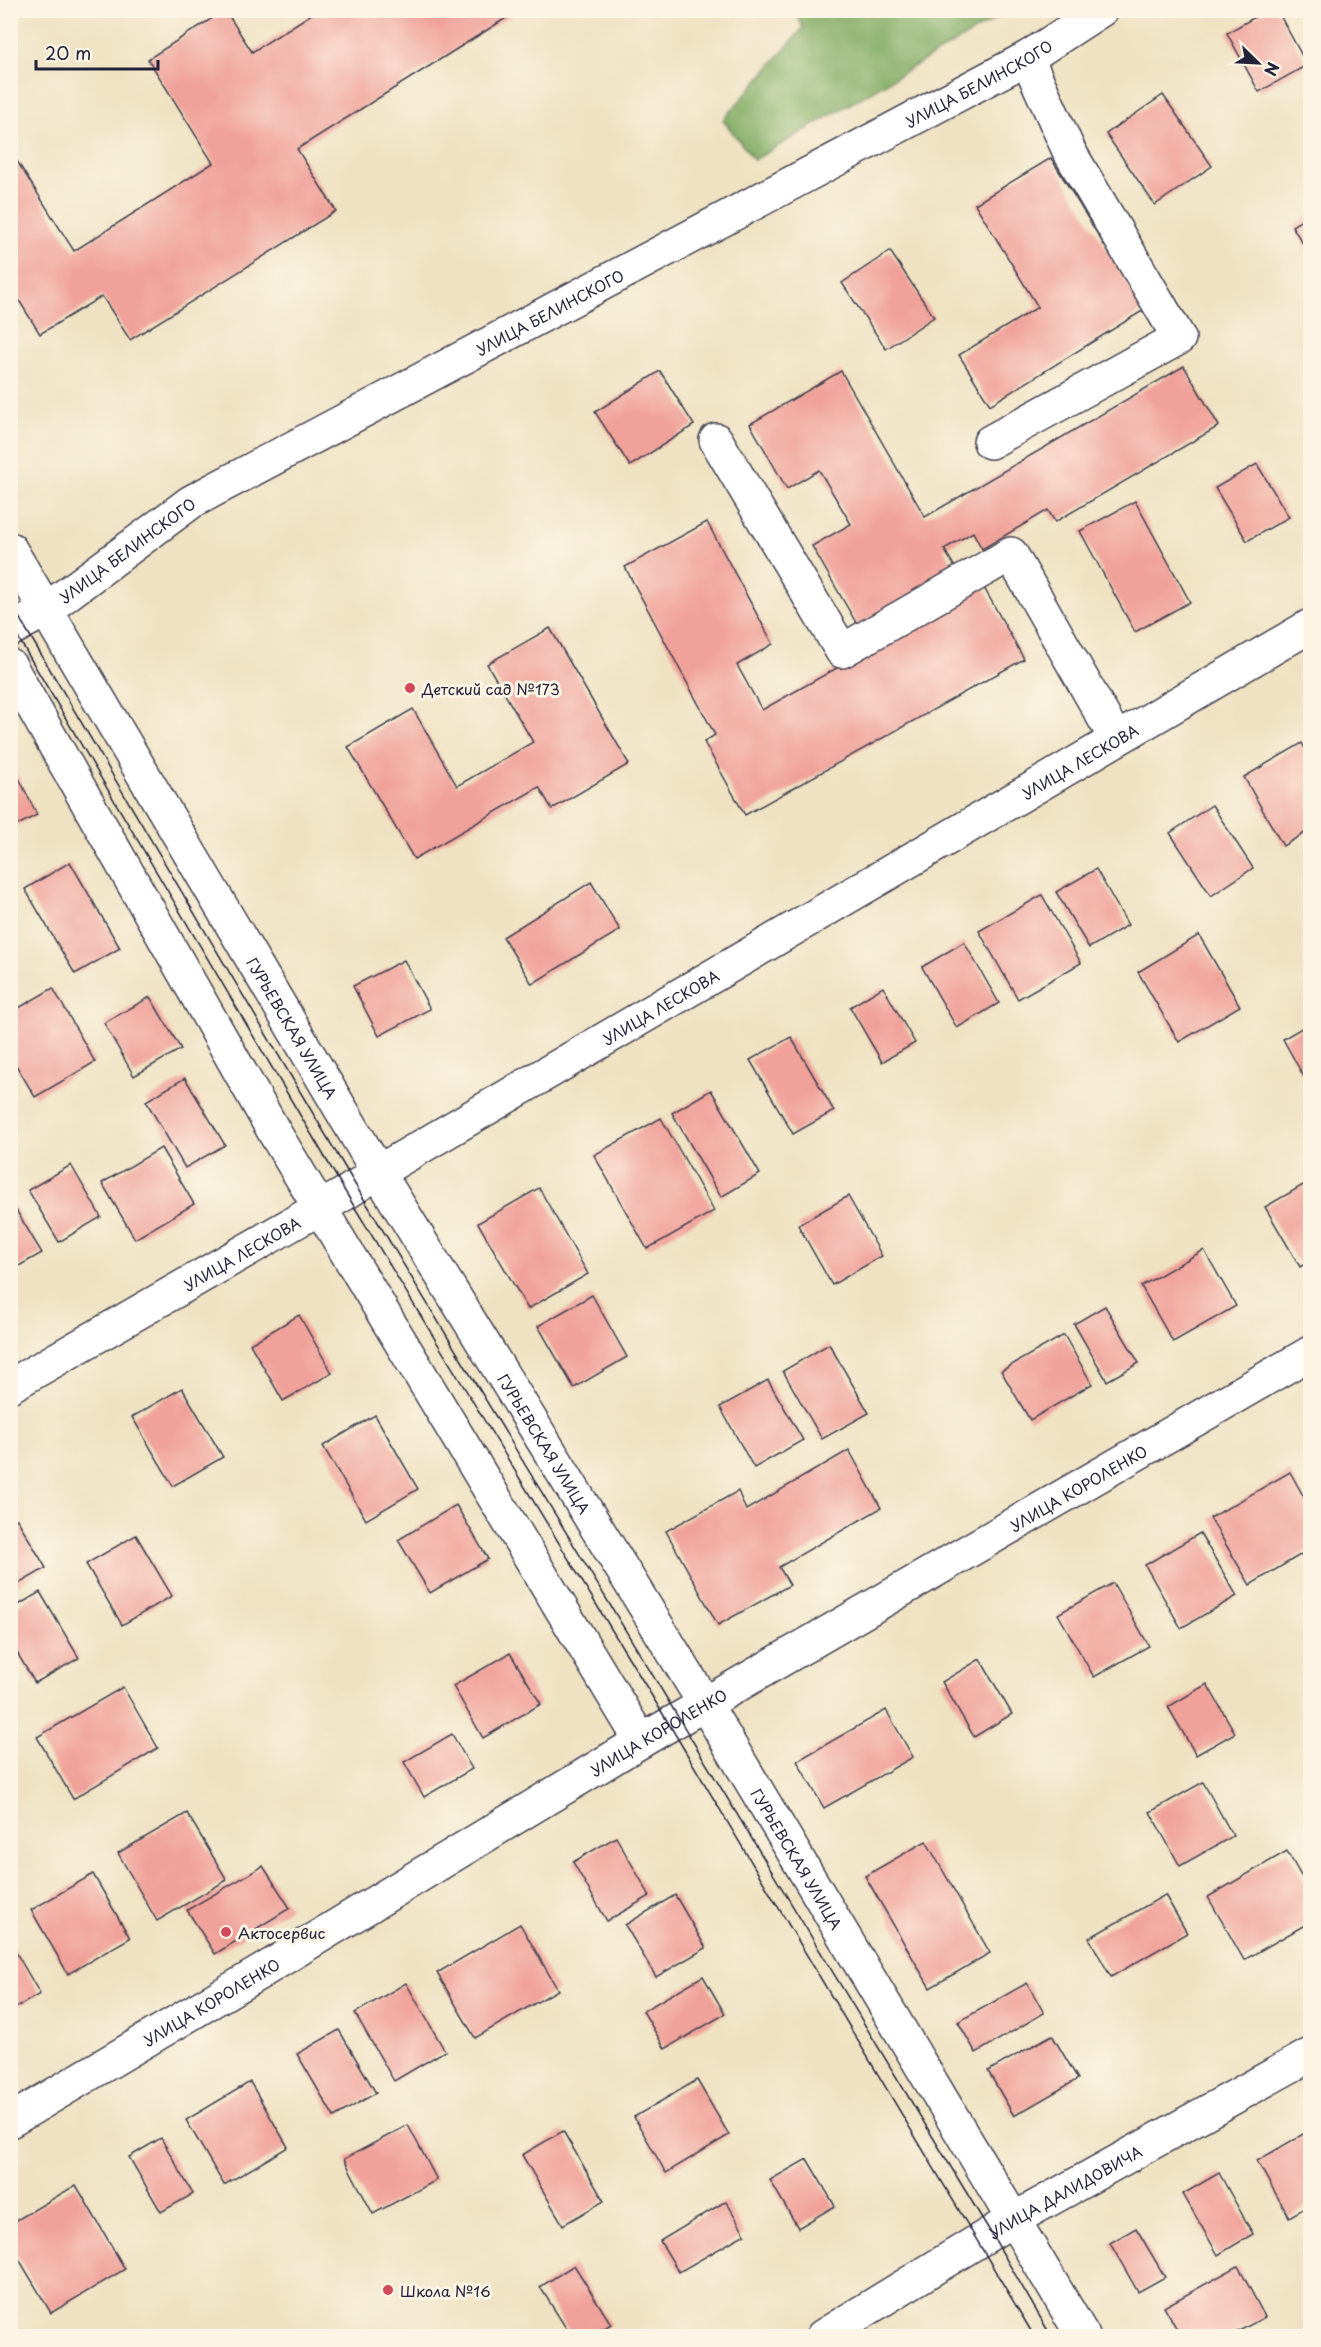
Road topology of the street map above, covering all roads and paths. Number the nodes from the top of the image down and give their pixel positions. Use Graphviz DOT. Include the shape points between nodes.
graph roads {
  1 [pos="1101,10"];
  2 [pos="1027,58"];
  3 [pos="717,440"];
  4 [pos="990,442"];
  5 [pos="10,549"];
  6 [pos="47,609"];
  7 [pos="1311,626"];
  8 [pos="10,630"];
  9 [pos="10,666"];
  10 [pos="1116,739"];
  11 [pos="378,1172"];
  12 [pos="319,1208"];
  13 [pos="1311,1353"];
  14 [pos="10,1386"];
  15 [pos="705,1704"];
  16 [pos="641,1741"];
  17 [pos="1311,2055"];
  18 [pos="10,2121"];
  19 [pos="1014,2219"];
  20 [pos="823,2337"];
  21 [pos="1083,2337"];
  1 -- 2 [label="street, УЛИЦА БЕЛИНСКОГО"];
  2 -- 4 [label="street" via="1069,151 1179,338"];
  2 -- 6 [label="street, УЛИЦА БЕЛИНСКОГО" via="192,502"];
  3 -- 10 [label="street" via="842,651 1011,554"];
  5 -- 6 [label="street, ГУРЬЕВСКАЯ УЛИЦА"];
  6 -- 8 [label="street, УЛИЦА БЕЛИНСКОГО"];
  6 -- 11 [label="street, ГУРЬЕВСКАЯ УЛИЦА"];
  7 -- 10 [label="street, УЛИЦА ЛЕСКОВА"];
  9 -- 12 [label="street"];
  10 -- 11 [label="street, УЛИЦА ЛЕСКОВА"];
  11 -- 12 [label="street, УЛИЦА ЛЕСКОВА"];
  11 -- 15 [label="street, ГУРЬЕВСКАЯ УЛИЦА"];
  12 -- 14 [label="street, УЛИЦА ЛЕСКОВА"];
  12 -- 16 [label="street"];
  13 -- 15 [label="street, УЛИЦА КОРОЛЕНКО"];
  15 -- 16 [label="street, УЛИЦА КОРОЛЕНКО"];
  15 -- 19 [label="street, ГУРЬЕВСКАЯ УЛИЦА"];
  16 -- 18 [label="street, УЛИЦА КОРОЛЕНКО"];
  17 -- 19 [label="street, УЛИЦА ДАЛИДОВИЧА"];
  19 -- 20 [label="street, УЛИЦА ДАЛИДОВИЧА"];
  19 -- 21 [label="street, ГУРЬЕВСКАЯ УЛИЦА"];
}
